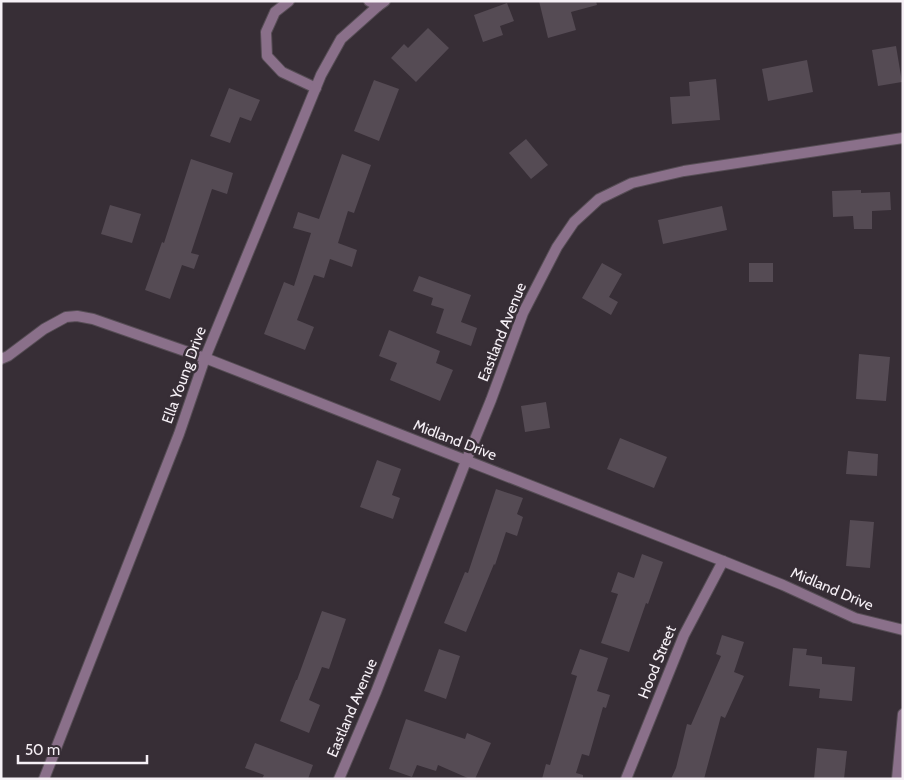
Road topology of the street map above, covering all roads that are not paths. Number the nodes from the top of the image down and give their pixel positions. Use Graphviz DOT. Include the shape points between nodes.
graph roads {
  1 [pos="289,1"];
  2 [pos="377,3"];
  3 [pos="316,88"];
  4 [pos="903,138"];
  5 [pos="205,358"];
  6 [pos="1,359"];
  7 [pos="466,461"];
  8 [pos="723,561"];
  9 [pos="903,630"];
  10 [pos="903,714"];
  11 [pos="44,779"];
  12 [pos="339,779"];
  13 [pos="626,779"];
  14 [pos="897,779"];
  1 -- 3 [label="street" via="275,12 266,32 268,56 282,72"];
  2 -- 3 [label="street, Ella Young Drive" via="341,39"];
  3 -- 5 [label="street, Ella Young Drive"];
  4 -- 7 [label="street, Eastland Avenue" via="684,171 632,183 599,199 574,222 557,247 524,314"];
  5 -- 6 [label="street, Midland Drive" via="93,319 66,316"];
  5 -- 7 [label="street, Midland Drive"];
  5 -- 11 [label="street, Ella Young Drive" via="179,434"];
  7 -- 8 [label="street, Midland Drive"];
  7 -- 12 [label="street, Eastland Avenue"];
  8 -- 9 [label="street, Midland Drive" via="855,618"];
  8 -- 13 [label="street, Hood Street" via="684,635"];
  10 -- 14 [label="street"];
}
